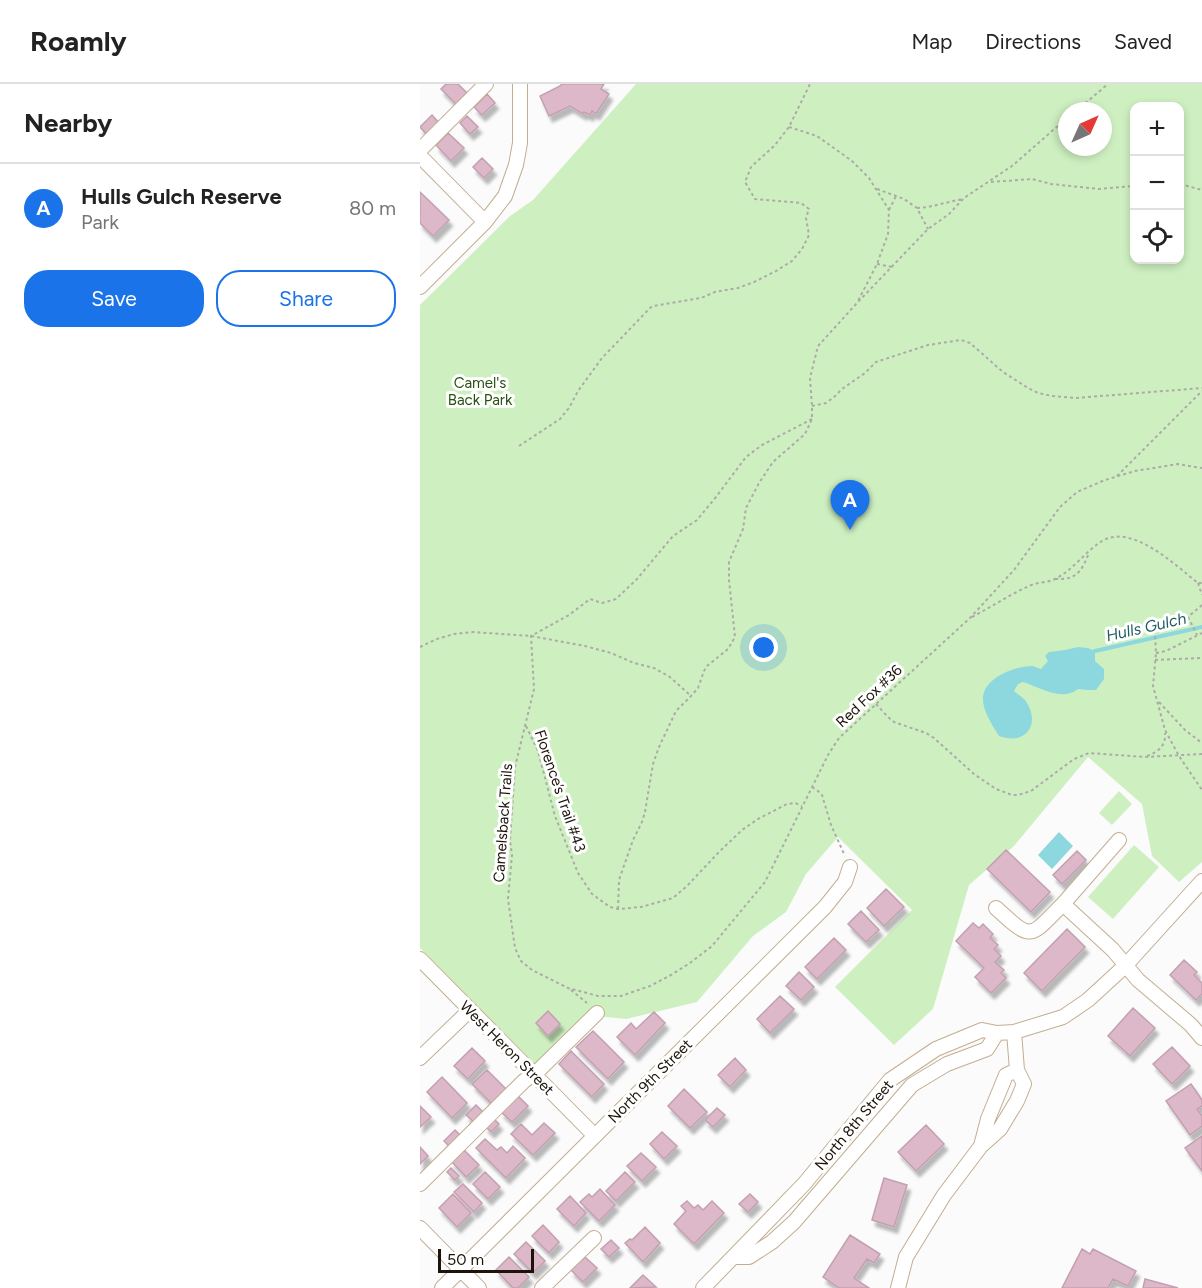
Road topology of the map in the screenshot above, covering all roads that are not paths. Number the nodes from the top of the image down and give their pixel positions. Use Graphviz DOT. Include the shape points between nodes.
graph roads {
  1 [pos="486,84"];
  2 [pos="520,84"];
  3 [pos="420,150"];
  4 [pos="420,156"];
  5 [pos="485,222"];
  6 [pos="420,287"];
  7 [pos="1119,840"];
  8 [pos="850,867"];
  9 [pos="1202,881"];
  10 [pos="1063,903"];
  11 [pos="996,908"];
  12 [pos="420,959"];
  13 [pos="1125,966"];
  14 [pos="470,1010"];
  15 [pos="597,1013"];
  16 [pos="1014,1032"];
  17 [pos="997,1033"];
  18 [pos="1202,1038"];
  19 [pos="420,1058"];
  20 [pos="1017,1070"];
  21 [pos="533,1074"];
  22 [pos="595,1136"];
  23 [pos="981,1146"];
  24 [pos="420,1184"];
  25 [pos="420,1228"];
  26 [pos="594,1238"];
  27 [pos="734,1257"];
  28 [pos="461,1269"];
  29 [pos="442,1288"];
  30 [pos="479,1288"];
  31 [pos="542,1288"];
  32 [pos="703,1288"];
  33 [pos="898,1288"];
  1 -- 3 [label="street"];
  2 -- 5 [label="street" via="517,160 505,196"];
  4 -- 5 [label="street"];
  5 -- 6 [label="street"];
  7 -- 10 [label="street"];
  8 -- 22 [label="street, North 9th Street" via="845,882 825,907"];
  9 -- 13 [label="street, North 8th Street"];
  10 -- 11 [label="street" via="1044,924 1029,933"];
  10 -- 13 [label="street"];
  12 -- 14 [label="street, West Heron Street"];
  13 -- 16 [label="street, North 8th Street" via="1063,1017"];
  13 -- 18 [label="street"];
  14 -- 19 [label="street"];
  14 -- 21 [label="street, West Heron Street"];
  15 -- 21 [label="street"];
  16 -- 17 [label="street, North 8th Street"];
  16 -- 20 [label="street"];
  17 -- 27 [label="street, North 8th Street" via="987,1049 947,1064 912,1085 794,1222 749,1257"];
  17 -- 27 [label="street, North 8th Street" via="982,1029 936,1049 890,1080 804,1184"];
  20 -- 23 [label="street" via="1006,1075"];
  20 -- 23 [label="street" via="1024,1084 1017,1101 1000,1129"];
  21 -- 22 [label="street, West Heron Street"];
  21 -- 24 [label="street"];
  22 -- 28 [label="street, North 9th Street"];
  23 -- 33 [label="street" via="944,1195 906,1257"];
  25 -- 28 [label="street"];
  26 -- 31 [label="street"];
  27 -- 32 [label="street, North 8th Street"];
  28 -- 29 [label="street, North 9th Street"];
  28 -- 30 [label="street"];
}
